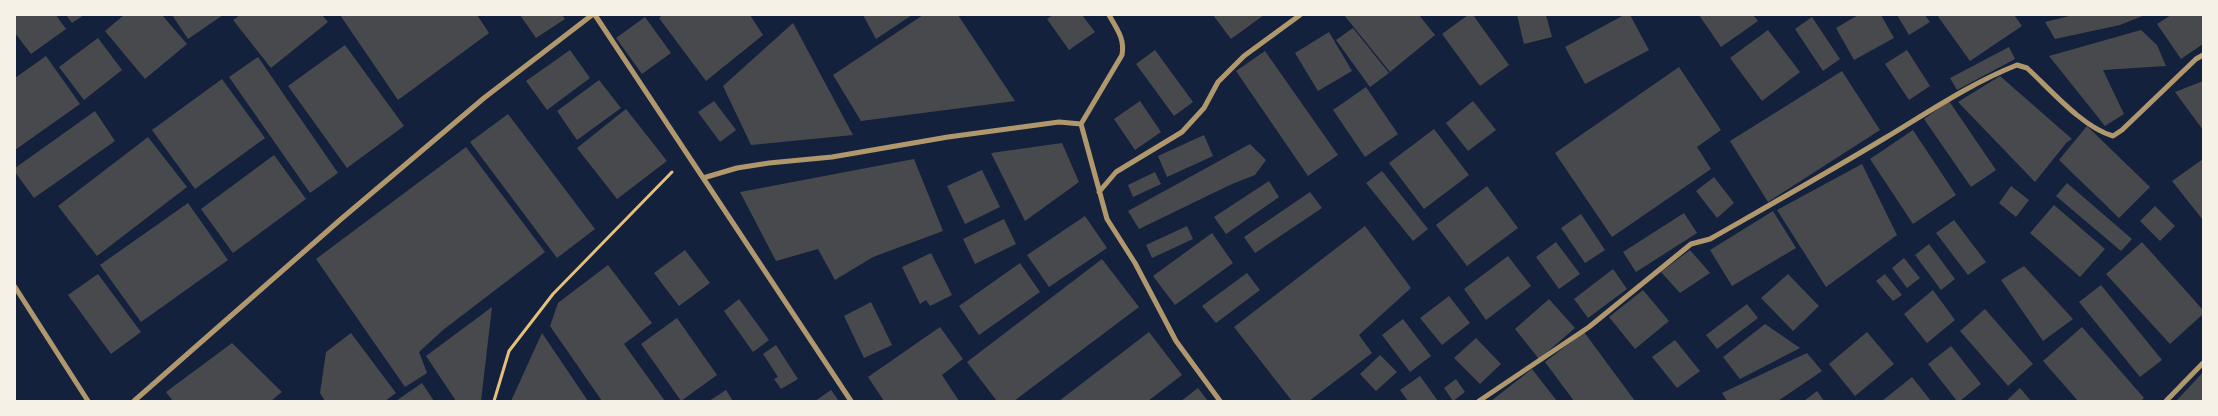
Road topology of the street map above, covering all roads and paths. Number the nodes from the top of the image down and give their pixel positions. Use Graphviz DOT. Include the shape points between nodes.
graph roads {
  1 [pos="594,15"];
  2 [pos="1108,15"];
  3 [pos="1300,15"];
  4 [pos="2203,55"];
  5 [pos="1081,124"];
  6 [pos="688,156"];
  7 [pos="704,178"];
  8 [pos="1099,192"];
  9 [pos="15,287"];
  10 [pos="2203,363"];
  11 [pos="88,401"];
  12 [pos="134,401"];
  13 [pos="494,401"];
  14 [pos="851,401"];
  15 [pos="1220,401"];
  16 [pos="1480,401"];
  17 [pos="2166,401"];
  1 -- 6 [label="street"];
  1 -- 12 [label="street" via="477,104"];
  2 -- 5 [label="street" via="1121,35 1122,55"];
  3 -- 8 [label="street" via="1218,82 1204,108 1182,132 1116,172"];
  4 -- 16 [label="street" via="2113,136 2079,116 2026,68 2017,64 2006,69 1710,239 1691,244 1589,327"];
  5 -- 7 [label="street" via="1059,122 948,137 832,157 737,168"];
  5 -- 8 [label="street"];
  6 -- 7 [label="street"];
  6 -- 13 [label="path" via="553,294 509,351"];
  7 -- 14 [label="street"];
  8 -- 15 [label="street" via="1107,219 1135,263 1176,341"];
  9 -- 11 [label="street"];
  10 -- 17 [label="street"];
}
